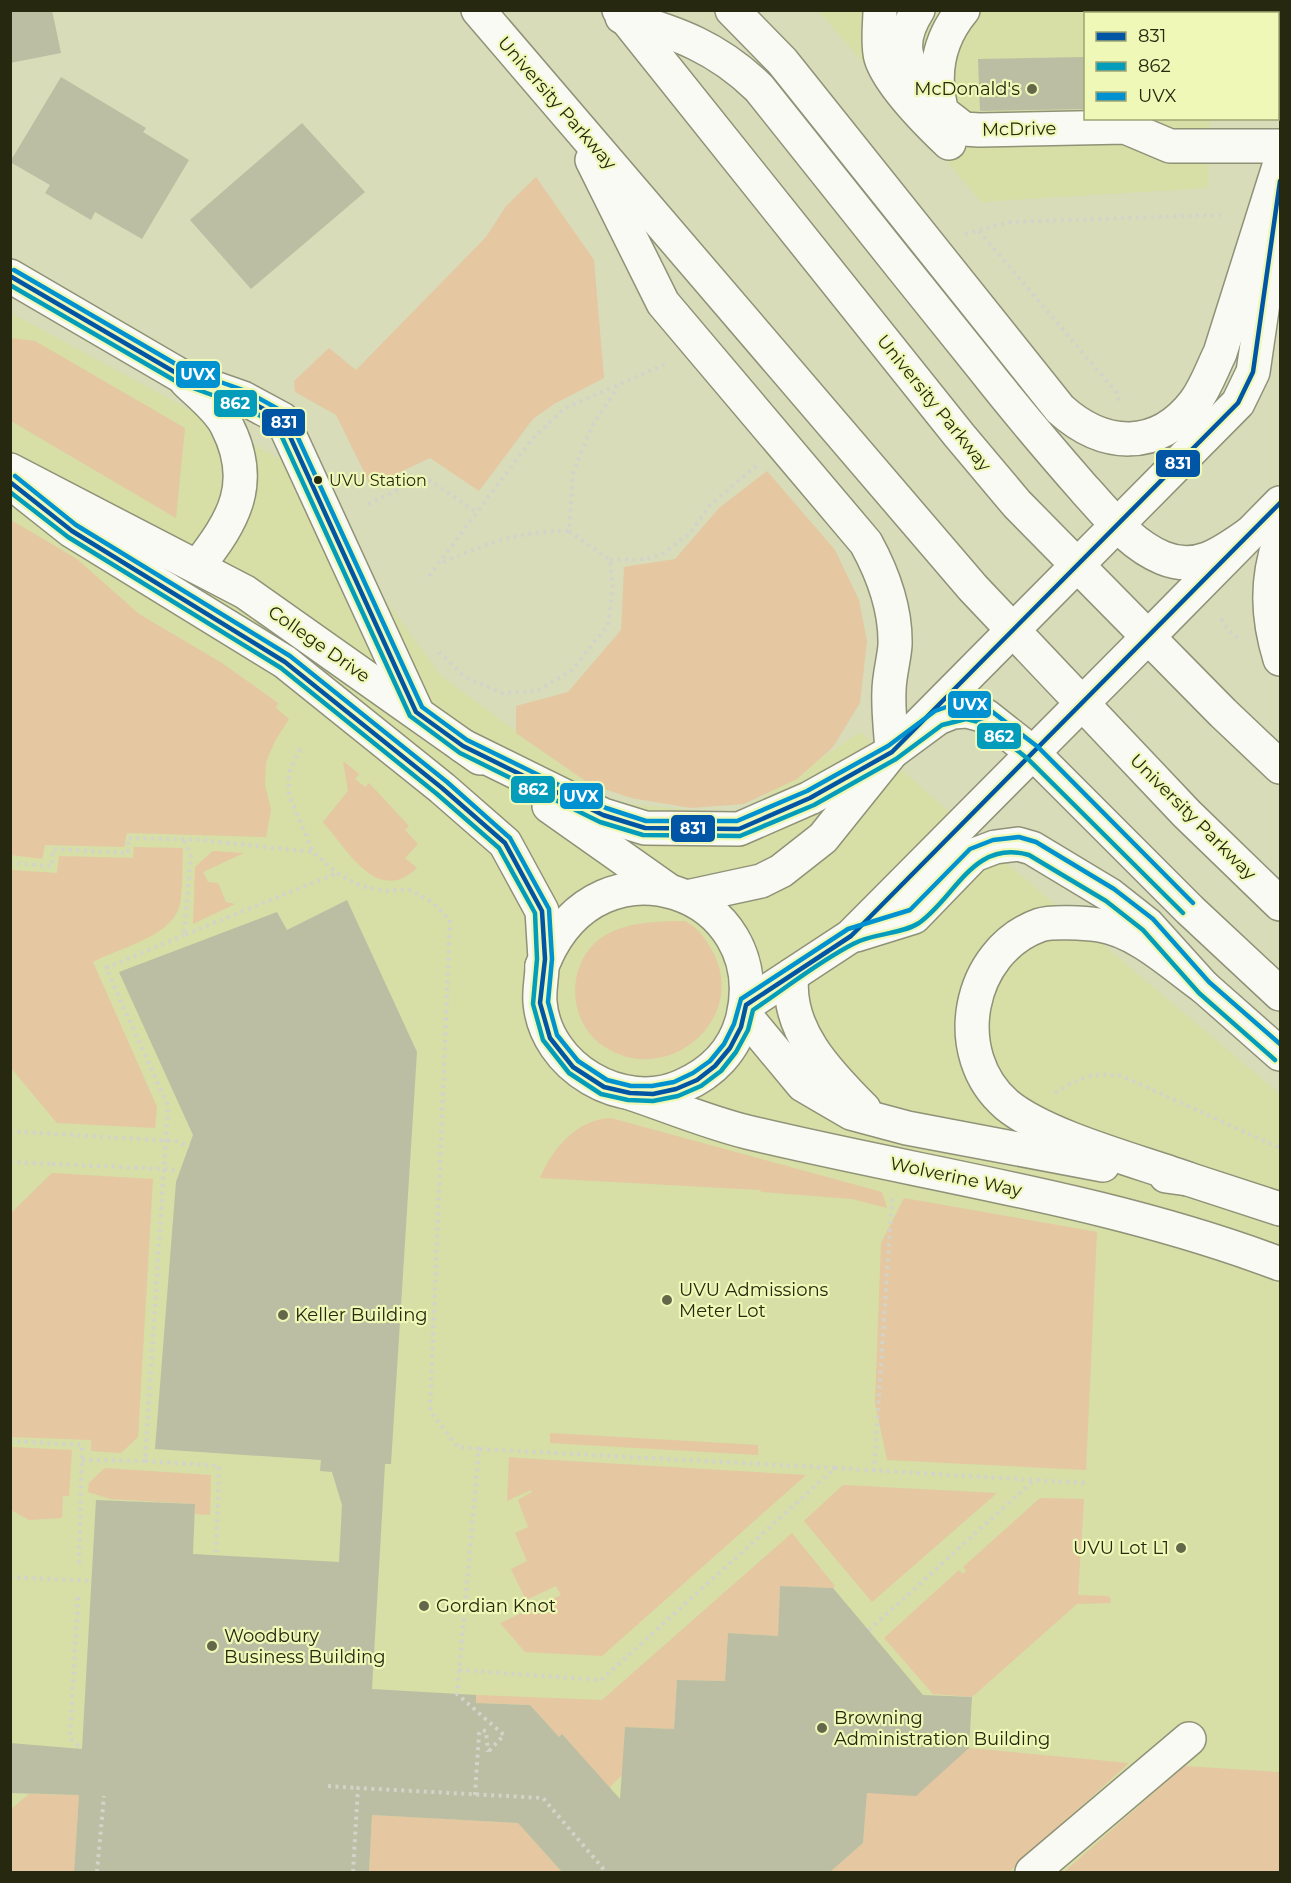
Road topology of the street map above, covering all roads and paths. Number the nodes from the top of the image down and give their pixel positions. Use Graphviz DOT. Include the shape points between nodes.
graph roads {
  1 [pos="478,10"];
  2 [pos="732,10"];
  3 [pos="880,10"];
  4 [pos="918,10"];
  5 [pos="963,10"];
  6 [pos="1279,10"];
  7 [pos="615,13"];
  8 [pos="1281,35"];
  9 [pos="942,112"];
  10 [pos="568,113"];
  11 [pos="950,143"];
  12 [pos="1281,146"];
  13 [pos="1281,163"];
  14 [pos="1281,181"];
  15 [pos="1221,215"];
  16 [pos="979,231"];
  17 [pos="962,235"];
  18 [pos="10,276"];
  19 [pos="674,360"];
  20 [pos="183,377"];
  21 [pos="618,387"];
  22 [pos="1121,410"];
  23 [pos="759,464"];
  24 [pos="10,470"];
  25 [pos="10,482"];
  26 [pos="1281,503"];
  27 [pos="368,504"];
  28 [pos="476,512"];
  29 [pos="1118,526"];
  30 [pos="569,531"];
  31 [pos="1265,536"];
  32 [pos="610,560"];
  33 [pos="441,562"];
  34 [pos="198,566"];
  35 [pos="1078,566"];
  36 [pos="429,576"];
  37 [pos="1014,631"];
  38 [pos="1148,636"];
  39 [pos="439,652"];
  40 [pos="1281,658"];
  41 [pos="1082,703"];
  42 [pos="416,712"];
  43 [pos="463,746"];
  44 [pos="300,749"];
  45 [pos="892,752"];
  46 [pos="1033,753"];
  47 [pos="1281,767"];
  48 [pos="184,841"];
  49 [pos="313,852"];
  50 [pos="10,864"];
  51 [pos="337,873"];
  52 [pos="677,893"];
  53 [pos="1281,904"];
  54 [pos="184,935"];
  55 [pos="851,936"];
  56 [pos="544,962"];
  57 [pos="792,975"];
  58 [pos="1204,987"];
  59 [pos="1281,994"];
  60 [pos="745,1010"];
  61 [pos="1281,1054"];
  62 [pos="630,1094"];
  63 [pos="1054,1094"];
  64 [pos="876,1121"];
  65 [pos="10,1131"];
  66 [pos="189,1147"];
  67 [pos="1281,1148"];
  68 [pos="10,1162"];
  69 [pos="179,1172"];
  70 [pos="1188,1179"];
  71 [pos="892,1197"];
  72 [pos="1281,1209"];
  73 [pos="1281,1264"];
  74 [pos="10,1441"];
  75 [pos="479,1449"];
  76 [pos="82,1460"];
  77 [pos="145,1461"];
  78 [pos="835,1468"];
  79 [pos="874,1470"];
  80 [pos="1035,1480"];
  81 [pos="1085,1483"];
  82 [pos="216,1556"];
  83 [pos="79,1564"];
  84 [pos="10,1577"];
  85 [pos="91,1581"];
  86 [pos="78,1597"];
  87 [pos="869,1630"];
  88 [pos="459,1670"];
  89 [pos="1188,1738"];
  90 [pos="82,1749"];
  91 [pos="328,1786"];
  92 [pos="358,1788"];
  93 [pos="475,1795"];
  94 [pos="104,1796"];
  95 [pos="97,1872"];
  96 [pos="353,1872"];
  97 [pos="606,1872"];
  98 [pos="1032,1872"];
  1 -- 10 [label="main road, University Parkway"];
  2 -- 13 [label="main road" via="782,61 1060,409 1074,422 1121,440 1154,435 1177,420 1194,402 1220,352"];
  3 -- 11 [label="main road" via="880,57 927,122"];
  4 -- 9 [label="main road, McDrive" via="905,36 905,53"];
  5 -- 9 [label="main road" via="944,41 938,61 936,82"];
  6 -- 8 [label="main road"];
  7 -- 29 [label="main road" via="695,40 737,67 759,88 1040,439"];
  7 -- 35 [label="main road, University Parkway" via="958,435 1017,504"];
  9 -- 12 [label="main road, McDrive" via="964,129 1125,127 1170,146"];
  10 -- 37 [label="main road, University Parkway"];
  10 -- 45 [label="main road" via="663,303 866,543 880,570 890,599 894,635 889,690"];
  14 -- 29 [label="main road" via="1253,372 1238,403"];
  15 -- 16 [label="path" via="1010,222"];
  16 -- 17 [label="path"];
  16 -- 22 [label="path" via="1117,393"];
  18 -- 20 [label="main road"];
  19 -- 21 [label="path"];
  20 -- 34 [label="main road" via="227,424 243,470 234,514"];
  20 -- 42 [label="main road" via="243,398 282,419"];
  21 -- 28 [label="path" via="565,408 532,439"];
  21 -- 30 [label="path" via="592,426 573,473"];
  23 -- 32 [label="path" via="710,505 689,534 664,553 647,559"];
  24 -- 34 [label="main road, College Drive"];
  25 -- 56 [label="main road, College Drive" via="72,531 285,662 505,843 542,911"];
  26 -- 31 [label="main road"];
  27 -- 28 [label="path" via="425,477"];
  28 -- 33 [label="path"];
  29 -- 31 [label="main road" via="1143,548 1184,564 1204,561"];
  29 -- 35 [label="main road"];
  30 -- 32 [label="path"];
  30 -- 33 [label="path" via="501,538"];
  31 -- 38 [label="main road"];
  31 -- 40 [label="main road" via="1270,570 1269,615"];
  32 -- 39 [label="path" via="613,588 608,625 572,670 537,691 502,693 465,677"];
  33 -- 36 [label="path"];
  34 -- 42 [label="main road, College Drive" via="245,592"];
  35 -- 37 [label="main road"];
  35 -- 38 [label="main road, University Parkway"];
  37 -- 41 [label="main road, University Parkway"];
  37 -- 45 [label="main road"];
  38 -- 41 [label="main road"];
  38 -- 47 [label="main road, University Parkway"];
  41 -- 46 [label="main road"];
  41 -- 53 [label="main road, University Parkway" via="1187,814"];
  42 -- 43 [label="main road, College Drive"];
  43 -- 45 [label="main road" via="603,815 645,828 739,829 810,798"];
  43 -- 52 [label="main road, College Drive"];
  44 -- 49 [label="path" via="289,772 289,795"];
  45 -- 46 [label="main road" via="938,718 967,711 986,716"];
  45 -- 52 [label="main road" via="823,838 782,871 761,881"];
  46 -- 55 [label="main road"];
  46 -- 59 [label="main road" via="1190,910"];
  48 -- 49 [label="path"];
  48 -- 50 [label="path" via="128,838 128,853 53,849 52,866"];
  48 -- 54 [label="path" via="191,854"];
  49 -- 51 [label="path"];
  51 -- 54 [label="path"];
  51 -- 75 [label="path" via="361,886 386,891 408,889 432,902 450,920 430,1411 458,1447"];
  52 -- 56 [label="main road" via="635,887 604,895 576,912 555,936"];
  52 -- 60 [label="main road" via="714,915 735,941 746,972"];
  54 -- 77 [label="path" via="106,968 168,1106"];
  55 -- 57 [label="main road"];
  55 -- 58 [label="main road" via="914,916 974,855 1018,844 1032,848 1110,895 1148,925"];
  56 -- 62 [label="main road" via="540,1003 550,1038 573,1067 604,1087"];
  57 -- 60 [label="main road"];
  57 -- 64 [label="main road" via="794,1014 808,1041 826,1068"];
  58 -- 61 [label="main road"];
  58 -- 70 [label="main road" via="1134,938 1114,929 1041,924 995,956 978,990 974,1010 975,1057 984,1076 1007,1104 1059,1133"];
  60 -- 62 [label="main road" via="730,1048 697,1080 653,1094"];
  60 -- 64 [label="main road, Wolverine Way" via="803,1085 851,1113"];
  62 -- 73 [label="main road, Wolverine Way" via="744,1131 1135,1216"];
  63 -- 67 [label="path" via="1085,1075 1122,1076"];
  64 -- 70 [label="main road, Wolverine Way"];
  65 -- 66 [label="path, bridge" via="176,1141"];
  68 -- 69 [label="path, bridge"];
  70 -- 72 [label="main road, Wolverine Way"];
  71 -- 79 [label="path"];
  74 -- 76 [label="path" via="82,1445"];
  75 -- 78 [label="path"];
  75 -- 88 [label="path"];
  76 -- 77 [label="path"];
  76 -- 83 [label="path"];
  77 -- 82 [label="path" via="219,1466"];
  78 -- 79 [label="path"];
  78 -- 88 [label="path" via="601,1680"];
  79 -- 80 [label="path"];
  80 -- 81 [label="path"];
  80 -- 87 [label="path"];
  84 -- 85 [label="path, bridge"];
  86 -- 90 [label="path" via="70,1738"];
  88 -- 93 [label="path" via="457,1694 504,1735 488,1752 486,1731 479,1734"];
  89 -- 98 [label="main road"];
  91 -- 92 [label="path"];
  92 -- 93 [label="path"];
  92 -- 96 [label="path"];
  93 -- 97 [label="path" via="543,1798"];
  94 -- 95 [label="path"];
}
